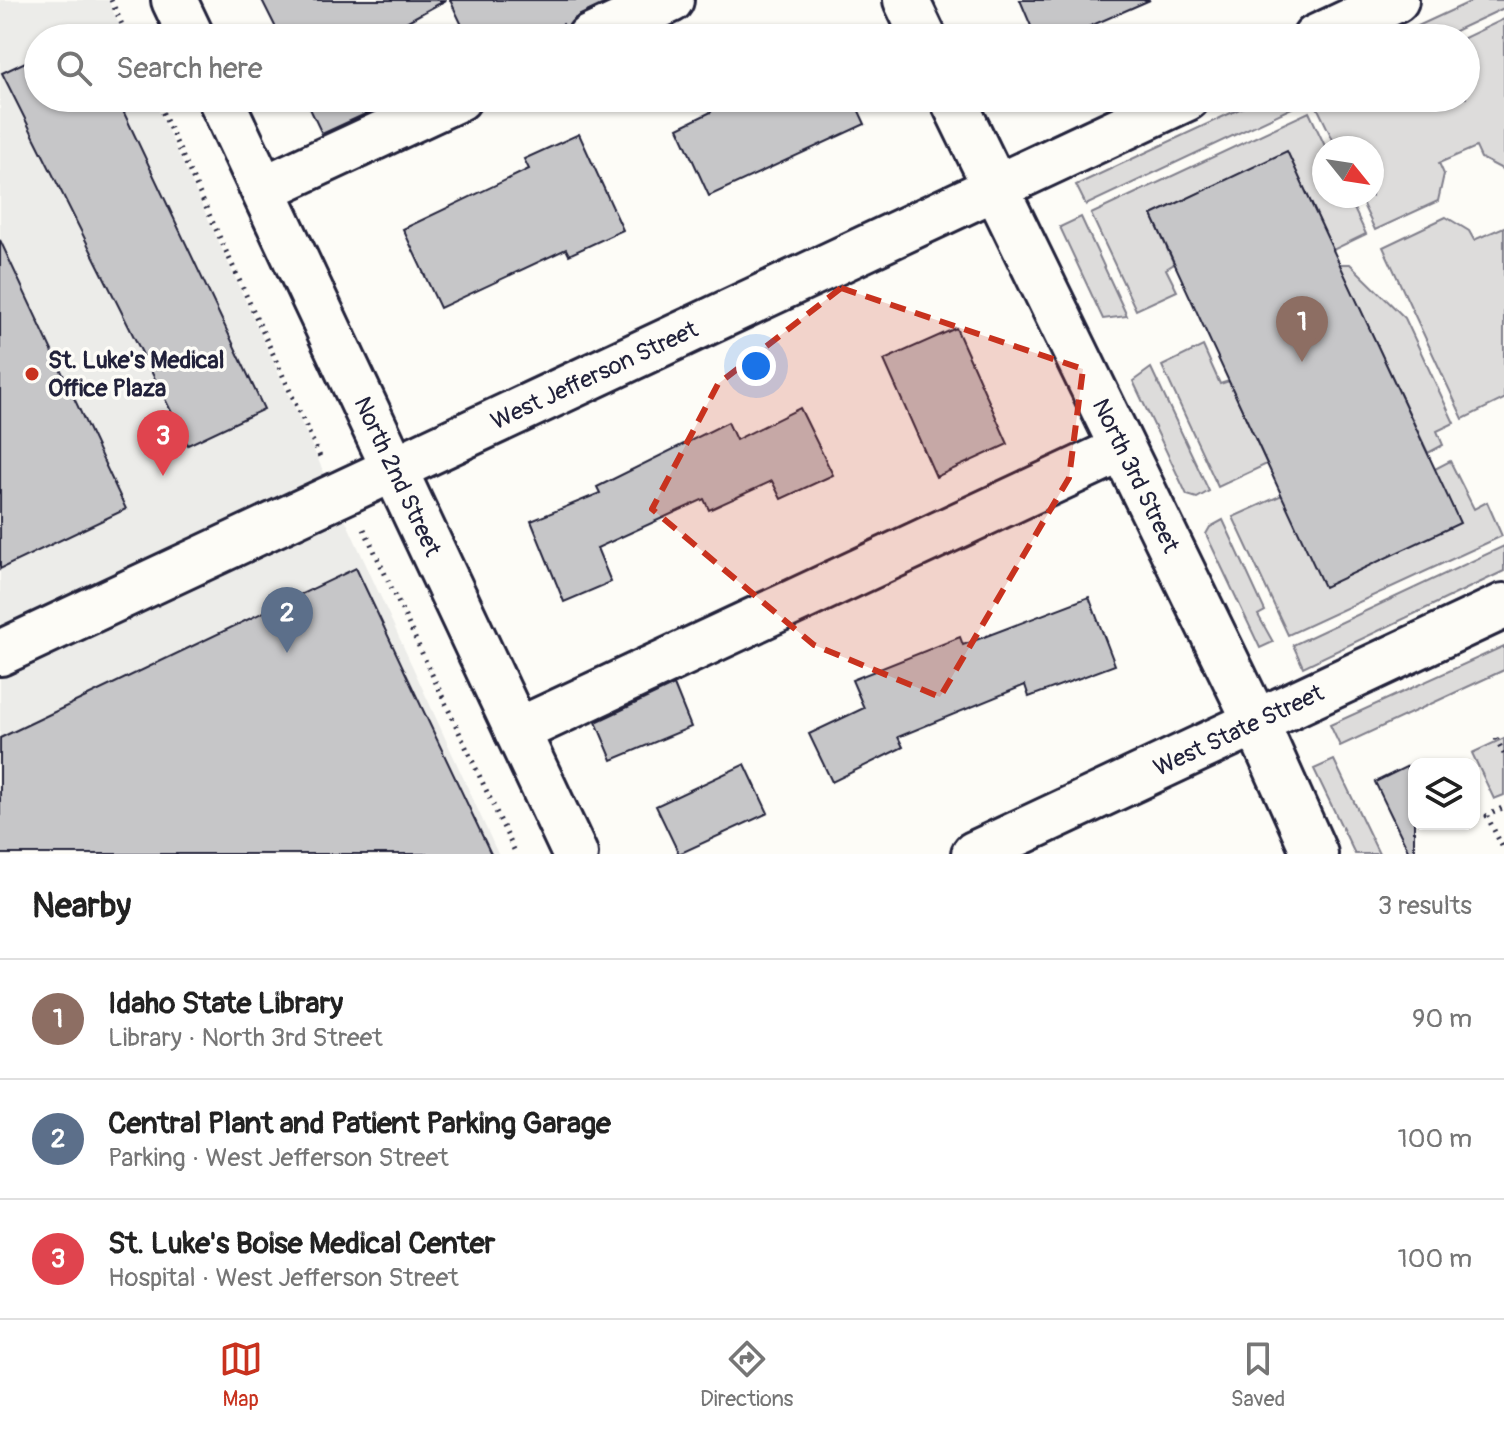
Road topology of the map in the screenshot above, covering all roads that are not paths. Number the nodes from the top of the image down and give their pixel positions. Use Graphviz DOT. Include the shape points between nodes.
graph roads {
  1 [pos="174,0"];
  2 [pos="671,0"];
  3 [pos="906,0"];
  4 [pos="1396,0"];
  5 [pos="185,24"];
  6 [pos="619,24"];
  7 [pos="917,24"];
  8 [pos="1345,24"];
  9 [pos="227,112"];
  10 [pos="429,112"];
  11 [pos="959,112"];
  12 [pos="1157,112"];
  13 [pos="994,188"];
  14 [pos="263,189"];
  15 [pos="1122,449"];
  16 [pos="394,468"];
  17 [pos="1504,606"];
  18 [pos="0,653"];
  19 [pos="1256,722"];
  20 [pos="517,731"];
  21 [pos="575,854"];
  22 [pos="974,854"];
  23 [pos="1315,854"];
  1 -- 5 [label="street"];
  2 -- 6 [label="street"];
  3 -- 7 [label="street"];
  4 -- 8 [label="street"];
  9 -- 14 [label="street, North 2nd Street"];
  10 -- 14 [label="street"];
  11 -- 13 [label="street, North 3rd Street"];
  12 -- 13 [label="street, West Jefferson Street"];
  13 -- 15 [label="street, North 3rd Street"];
  13 -- 16 [label="street, West Jefferson Street"];
  14 -- 16 [label="street, North 2nd Street"];
  15 -- 19 [label="street, North 3rd Street"];
  15 -- 20 [label="street"];
  16 -- 18 [label="street, West Jefferson Street"];
  16 -- 20 [label="street, North 2nd Street"];
  17 -- 19 [label="street, West State Street"];
  19 -- 22 [label="street, West State Street"];
  19 -- 23 [label="street, North 3rd Street"];
  20 -- 21 [label="street, North 2nd Street"];
}
